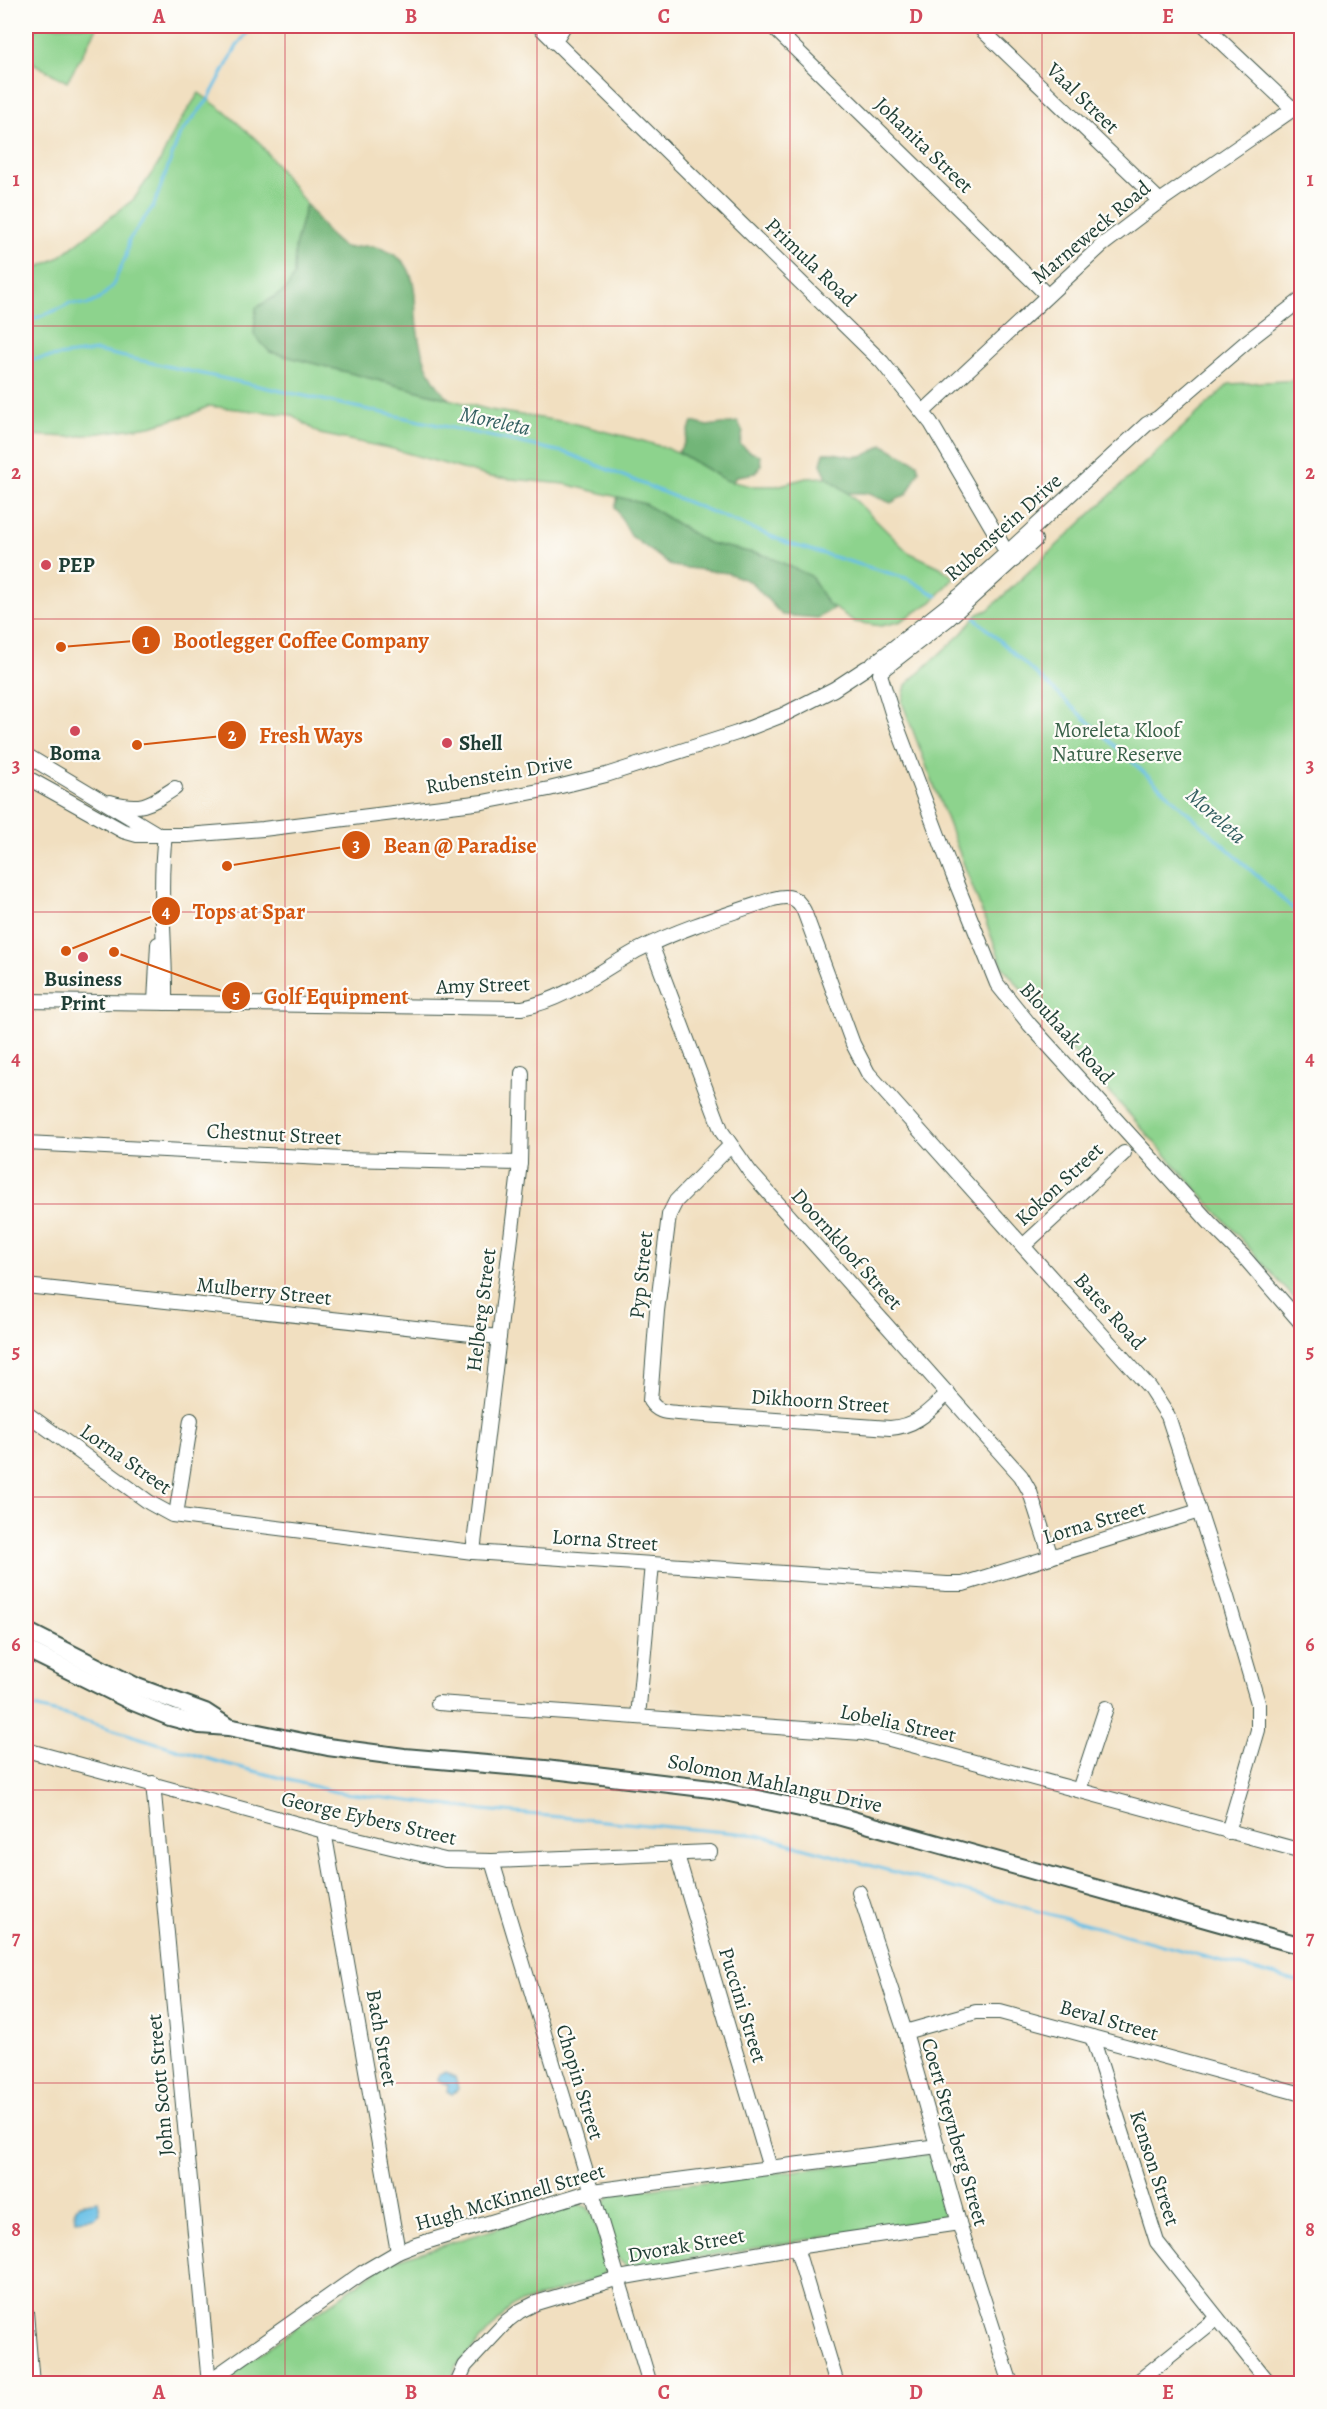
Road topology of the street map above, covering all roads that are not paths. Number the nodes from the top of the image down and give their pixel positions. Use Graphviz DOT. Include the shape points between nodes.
graph roads {
  1 [pos="539,26"];
  2 [pos="564,26"];
  3 [pos="772,26"];
  4 [pos="978,26"];
  5 [pos="1205,26"];
  6 [pos="554,42"];
  7 [pos="1297,106"];
  8 [pos="1160,201"];
  9 [pos="1047,295"];
  10 [pos="1299,304"];
  11 [pos="923,412"];
  12 [pos="1010,556"];
  13 [pos="873,672"];
  14 [pos="26,755"];
  15 [pos="26,777"];
  16 [pos="175,788"];
  17 [pos="96,798"];
  18 [pos="161,834"];
  19 [pos="773,899"];
  20 [pos="651,944"];
  21 [pos="26,1000"];
  22 [pos="160,1003"];
  23 [pos="522,1073"];
  24 [pos="26,1143"];
  25 [pos="730,1146"];
  26 [pos="1124,1153"];
  27 [pos="520,1163"];
  28 [pos="1023,1246"];
  29 [pos="26,1286"];
  30 [pos="1302,1324"];
  31 [pos="499,1337"];
  32 [pos="948,1393"];
  33 [pos="677,1413"];
  34 [pos="28,1415"];
  35 [pos="191,1420"];
  36 [pos="1198,1511"];
  37 [pos="176,1515"];
  38 [pos="473,1552"];
  39 [pos="1051,1557"];
  40 [pos="651,1564"];
  41 [pos="26,1631"];
  42 [pos="26,1649"];
  43 [pos="438,1703"];
  44 [pos="1106,1708"];
  45 [pos="638,1717"];
  46 [pos="228,1727"];
  47 [pos="26,1750"];
  48 [pos="153,1783"];
  49 [pos="1079,1790"];
  50 [pos="324,1831"];
  51 [pos="1228,1832"];
  52 [pos="1302,1851"];
  53 [pos="710,1852"];
  54 [pos="677,1855"];
  55 [pos="492,1861"];
  56 [pos="859,1892"];
  57 [pos="1302,1946"];
  58 [pos="905,2032"];
  59 [pos="1092,2037"];
  60 [pos="1302,2094"];
  61 [pos="938,2146"];
  62 [pos="770,2168"];
  63 [pos="591,2191"];
  64 [pos="959,2223"];
  65 [pos="796,2247"];
  66 [pos="398,2252"];
  67 [pos="619,2278"];
  68 [pos="26,2312"];
  69 [pos="1217,2318"];
  70 [pos="208,2383"];
  71 [pos="32,2384"];
  72 [pos="457,2384"];
  73 [pos="650,2384"];
  74 [pos="837,2384"];
  75 [pos="1011,2384"];
  76 [pos="1135,2384"];
  77 [pos="1270,2384"];
  1 -- 6 [label="street, Primula Road"];
  2 -- 6 [label="street"];
  3 -- 9 [label="street, Johanita Street"];
  4 -- 8 [label="street, Vaal Street"];
  5 -- 7 [label="street"];
  6 -- 11 [label="street, Primula Road" via="863,342"];
  7 -- 8 [label="street, Marneweck Road"];
  8 -- 9 [label="street, Marneweck Road" via="1101,246"];
  9 -- 11 [label="street, Marneweck Road"];
  10 -- 12 [label="street, Rubenstein Drive" via="1147,424"];
  11 -- 12 [label="street, Primula Road"];
  12 -- 13 [label="street, Rubenstein Drive"];
  13 -- 18 [label="street, Rubenstein Drive" via="737,733 549,789 483,802 263,829"];
  13 -- 30 [label="street, Blouhaak Road" via="1002,990"];
  14 -- 17 [label="street"];
  15 -- 18 [label="street, Rubenstein Drive" via="123,831"];
  16 -- 17 [label="street" via="138,807"];
  17 -- 18 [label="street"];
  18 -- 22 [label="street" via="166,962"];
  19 -- 20 [label="street, Amy Street"];
  19 -- 28 [label="street, Bates Road" via="786,896 800,904 853,1044 868,1073"];
  20 -- 22 [label="street, Amy Street" via="561,996 522,1008"];
  20 -- 25 [label="street, Doornkloof Street"];
  21 -- 22 [label="street, Amy Street"];
  23 -- 27 [label="street, Helberg Street"];
  24 -- 27 [label="street, Chestnut Street" via="344,1159"];
  25 -- 32 [label="street, Doornkloof Street"];
  25 -- 33 [label="street, Pyp Street" via="676,1201 669,1215 651,1401 658,1410"];
  26 -- 28 [label="street, Kokon Street"];
  27 -- 31 [label="street, Helberg Street"];
  28 -- 36 [label="street, Bates Road" via="1161,1401"];
  29 -- 31 [label="street, Mulberry Street"];
  31 -- 38 [label="street, Helberg Street"];
  32 -- 33 [label="street, Dikhoorn Street" via="904,1427"];
  32 -- 39 [label="street, Doornkloof Street" via="1021,1476"];
  34 -- 37 [label="street, Lorna Street" via="150,1503"];
  35 -- 37 [label="street"];
  36 -- 39 [label="street, Lorna Street"];
  36 -- 51 [label="street, Bates Road" via="1260,1716"];
  37 -- 38 [label="street, Lorna Street"];
  38 -- 40 [label="street, Lorna Street"];
  39 -- 40 [label="street, Lorna Street" via="977,1581 947,1584"];
  40 -- 45 [label="street"];
  41 -- 46 [label="main road, Solomon Mahlangu Drive" via="137,1688 205,1713"];
  42 -- 46 [label="main road, Solomon Mahlangu Drive" via="170,1717"];
  43 -- 45 [label="street, Lobelia Street"];
  44 -- 49 [label="street"];
  45 -- 49 [label="street, Lobelia Street" via="862,1733"];
  46 -- 57 [label="main road, Solomon Mahlangu Drive" via="404,1757 545,1768 723,1792 838,1816"];
  47 -- 48 [label="street, George Eybers Street"];
  48 -- 50 [label="street, George Eybers Street"];
  48 -- 70 [label="street, John Scott Street"];
  49 -- 51 [label="street, Lobelia Street"];
  50 -- 55 [label="street, George Eybers Street" via="435,1859"];
  50 -- 66 [label="street, Bach Street"];
  51 -- 52 [label="street, Lobelia Street"];
  53 -- 54 [label="street, George Eybers Street"];
  54 -- 55 [label="street, George Eybers Street"];
  54 -- 62 [label="street, Puccini Street"];
  55 -- 63 [label="street, Chopin Street"];
  56 -- 58 [label="street, Coert Steynberg Street"];
  58 -- 59 [label="street, Beval Street" via="991,2011"];
  58 -- 61 [label="street, Coert Steynberg Street"];
  59 -- 60 [label="street, Beval Street"];
  59 -- 69 [label="street, Kenson Street" via="1154,2235"];
  61 -- 62 [label="street, Hugh McKinnell Street"];
  61 -- 64 [label="street, Coert Steynberg Street"];
  62 -- 63 [label="street, Hugh McKinnell Street"];
  63 -- 66 [label="street, Hugh McKinnell Street"];
  63 -- 67 [label="street, Chopin Street"];
  64 -- 65 [label="street, Dvorak Street"];
  64 -- 75 [label="street, Coert Steynberg Street"];
  65 -- 67 [label="street, Dvorak Street"];
  65 -- 74 [label="street"];
  66 -- 70 [label="street, Hugh McKinnell Street" via="352,2280"];
  67 -- 72 [label="street, Dvorak Street" via="520,2311 465,2366"];
  67 -- 73 [label="street, Chopin Street"];
  68 -- 71 [label="street"];
  69 -- 76 [label="street"];
  69 -- 77 [label="street, Kenson Street"];
}
